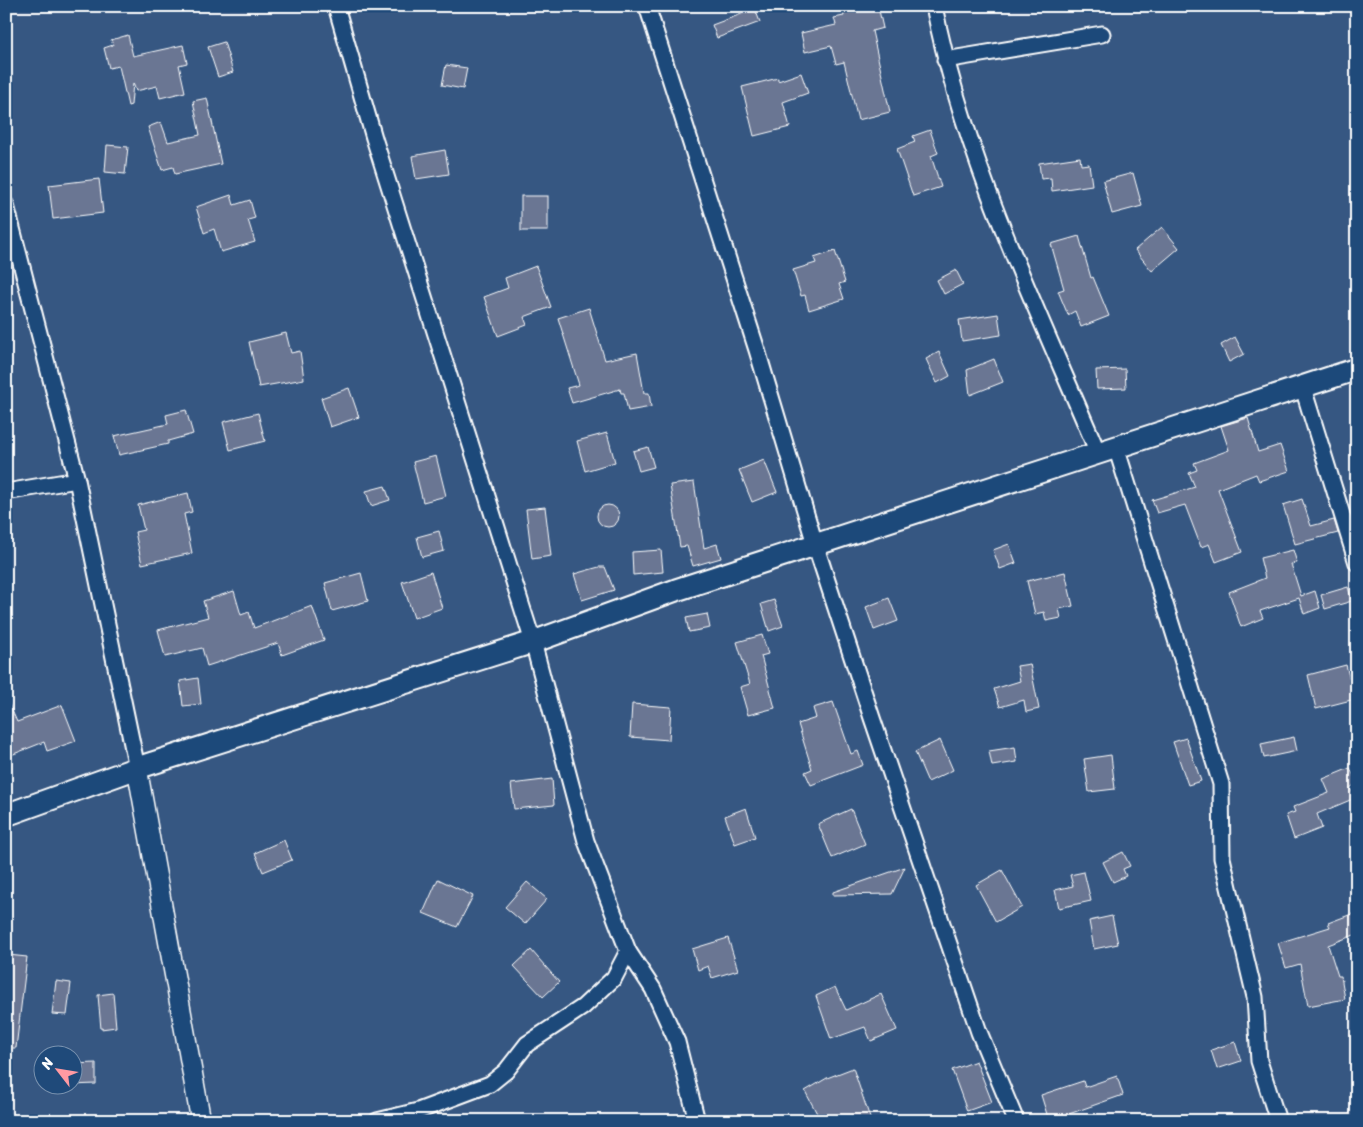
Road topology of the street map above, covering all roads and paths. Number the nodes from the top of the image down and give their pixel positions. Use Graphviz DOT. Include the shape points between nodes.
graph roads {
  1 [pos="336,6"];
  2 [pos="647,6"];
  3 [pos="934,6"];
  4 [pos="1102,34"];
  5 [pos="945,60"];
  6 [pos="6,206"];
  7 [pos="1357,369"];
  8 [pos="1302,388"];
  9 [pos="1107,450"];
  10 [pos="77,480"];
  11 [pos="6,492"];
  12 [pos="815,544"];
  13 [pos="1357,563"];
  14 [pos="533,642"];
  15 [pos="137,768"];
  16 [pos="6,815"];
  17 [pos="628,951"];
  18 [pos="201,1121"];
  19 [pos="377,1121"];
  20 [pos="697,1121"];
  21 [pos="1016,1121"];
  22 [pos="1278,1121"];
  1 -- 14 [label="street" via="374,138"];
  2 -- 12 [label="street"];
  3 -- 5 [label="street"];
  4 -- 5 [label="street"];
  5 -- 9 [label="street" via="994,206"];
  6 -- 10 [label="street"];
  7 -- 8 [label="main road"];
  8 -- 9 [label="main road"];
  8 -- 13 [label="street"];
  9 -- 12 [label="main road"];
  9 -- 22 [label="street" via="1221,784 1222,858 1255,997 1259,1061"];
  10 -- 11 [label="street"];
  10 -- 15 [label="street"];
  12 -- 14 [label="main road"];
  12 -- 21 [label="street" via="979,1032"];
  14 -- 15 [label="main road"];
  14 -- 17 [label="street" via="586,841"];
  15 -- 16 [label="main road"];
  15 -- 18 [label="street"];
  17 -- 19 [label="street" via="614,978 583,1007 527,1044 506,1071 490,1084 418,1111"];
  17 -- 20 [label="street" via="653,989 677,1042"];
}
